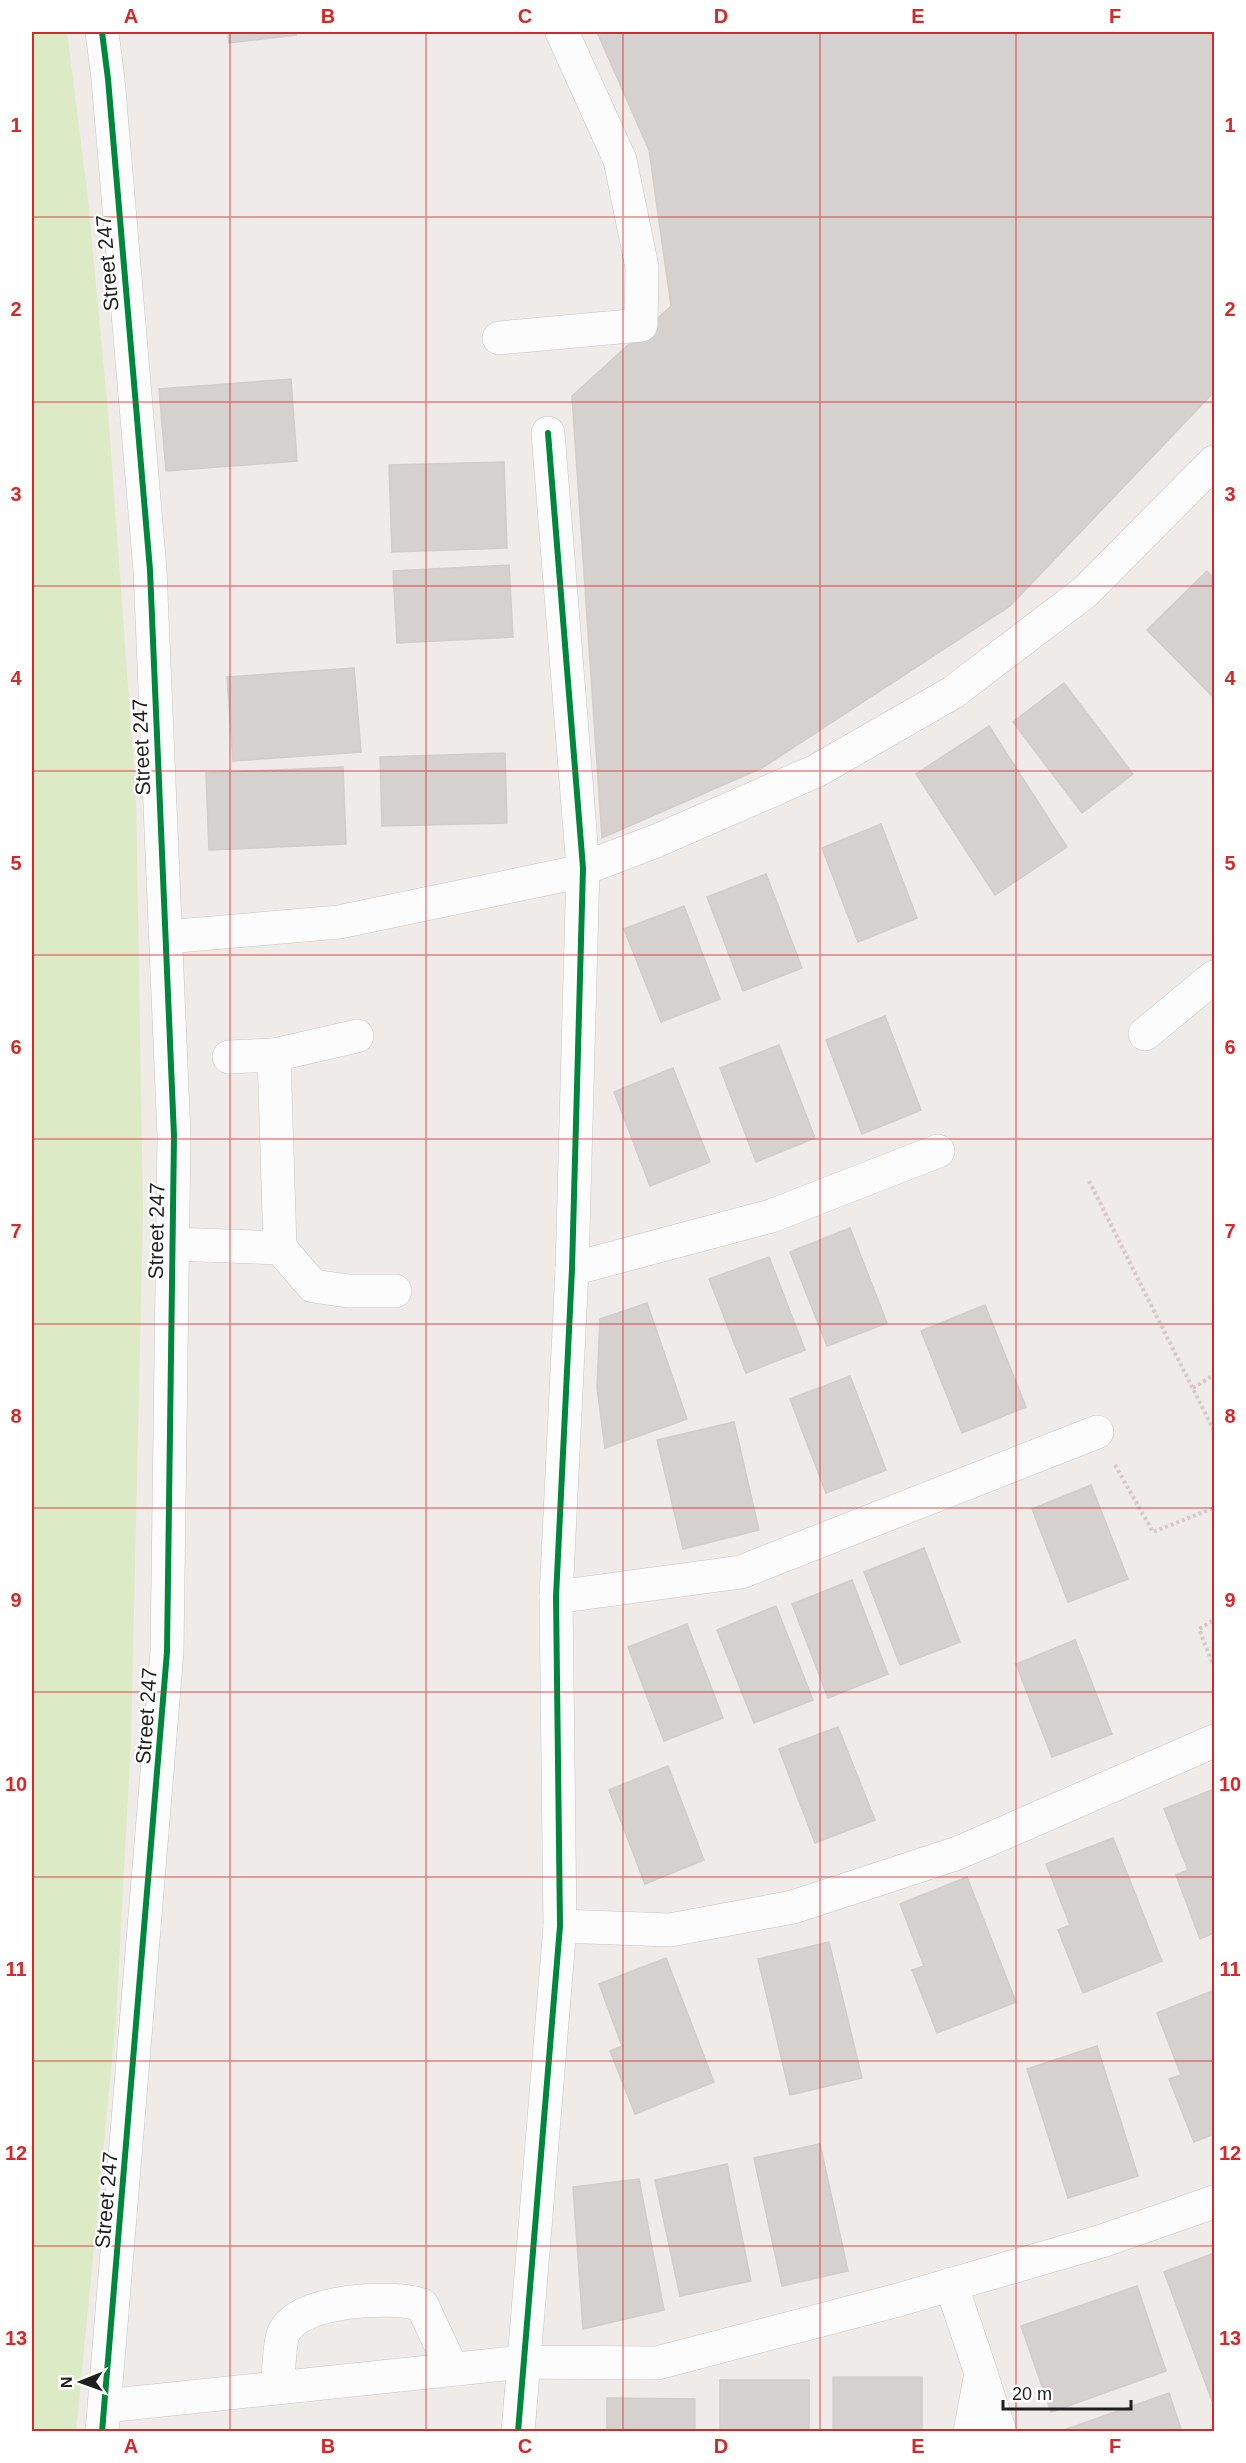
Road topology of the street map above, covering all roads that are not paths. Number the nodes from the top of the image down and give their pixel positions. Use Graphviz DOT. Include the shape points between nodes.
graph roads {
  1 [pos="102,32"];
  2 [pos="562,32"];
  3 [pos="499,338"];
  4 [pos="548,433"];
  5 [pos="1215,462"];
  6 [pos="583,868"];
  7 [pos="166,937"];
  8 [pos="1215,976"];
  9 [pos="1145,1034"];
  10 [pos="357,1036"];
  11 [pos="274,1055"];
  12 [pos="229,1057"];
  13 [pos="938,1151"];
  14 [pos="172,1244"];
  15 [pos="280,1248"];
  16 [pos="572,1269"];
  17 [pos="395,1291"];
  18 [pos="1096,1432"];
  19 [pos="556,1597"];
  20 [pos="1215,1742"];
  21 [pos="560,1926"];
  22 [pos="1215,2202"];
  23 [pos="951,2284"];
  24 [pos="523,2362"];
  25 [pos="452,2370"];
  26 [pos="981,2373"];
  27 [pos="277,2388"];
  28 [pos="104,2419"];
  29 [pos="518,2432"];
  30 [pos="970,2432"];
  31 [pos="1000,2432"];
  1 -- 7 [label="street, Street 247" via="150,570"];
  2 -- 3 [label="street" via="620,160 642,267 641,325"];
  4 -- 6 [label="street"];
  5 -- 6 [label="street" via="1085,592 952,693 816,771 656,841"];
  6 -- 7 [label="street" via="339,922"];
  6 -- 16 [label="street"];
  7 -- 14 [label="street, Street 247" via="174,1137"];
  8 -- 9 [label="street"];
  10 -- 11 [label="street"];
  11 -- 12 [label="street"];
  11 -- 15 [label="street"];
  13 -- 16 [label="street" via="771,1215"];
  14 -- 15 [label="street"];
  14 -- 28 [label="street, Street 247" via="168,1652"];
  15 -- 17 [label="street" via="313,1286"];
  16 -- 19 [label="street"];
  18 -- 19 [label="street" via="741,1572"];
  19 -- 21 [label="street"];
  20 -- 21 [label="street" via="958,1853 793,1906 670,1930"];
  21 -- 24 [label="street"];
  22 -- 23 [label="street" via="1102,2241"];
  23 -- 24 [label="street" via="657,2363"];
  23 -- 26 [label="street"];
  24 -- 25 [label="street"];
  24 -- 29 [label="street"];
  25 -- 27 [label="street"];
  25 -- 27 [label="street" via="422,2305 406,2300 327,2305 301,2315 284,2333"];
  26 -- 30 [label="street"];
  26 -- 31 [label="street"];
  27 -- 28 [label="street"];
}
